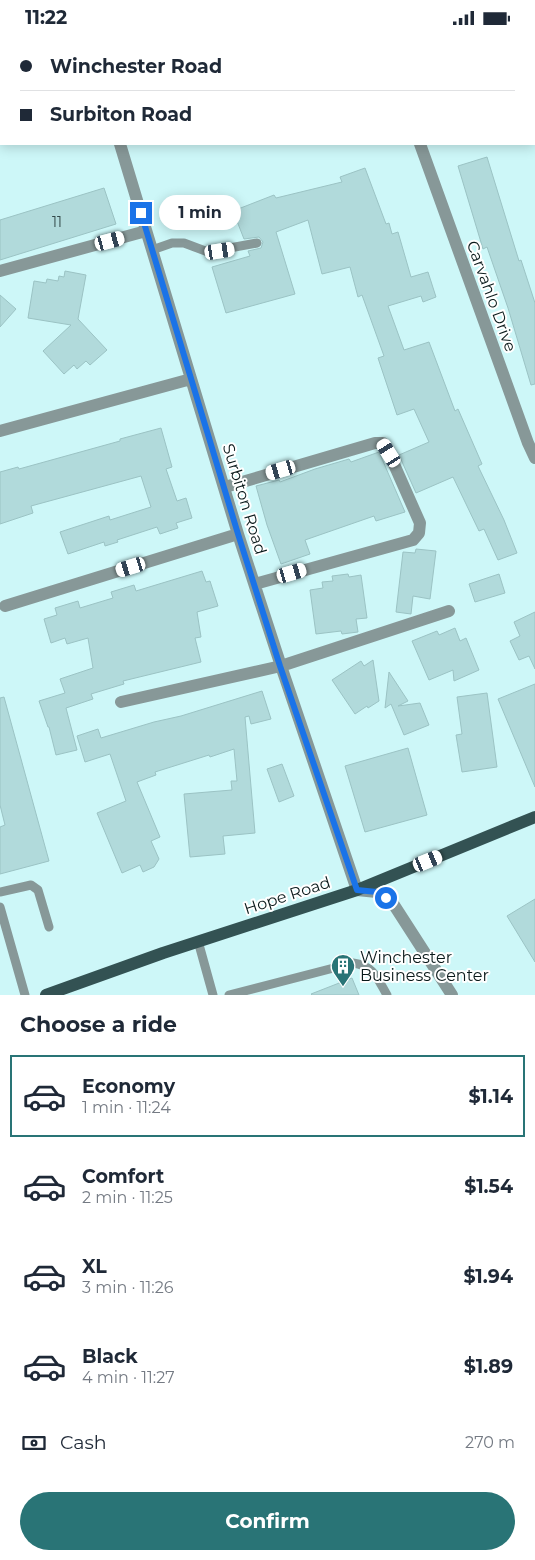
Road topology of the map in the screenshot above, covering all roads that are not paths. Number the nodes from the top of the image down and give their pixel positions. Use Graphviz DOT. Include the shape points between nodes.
graph roads {
  1 [pos="120,145"];
  2 [pos="420,145"];
  3 [pos="146,231"];
  4 [pos="257,243"];
  5 [pos="152,250"];
  6 [pos="0,271"];
  7 [pos="191,379"];
  8 [pos="0,431"];
  9 [pos="535,458"];
  10 [pos="225,487"];
  11 [pos="238,534"];
  12 [pos="255,584"];
  13 [pos="6,606"];
  14 [pos="449,611"];
  15 [pos="280,666"];
  16 [pos="122,702"];
  17 [pos="535,817"];
  18 [pos="357,890"];
  19 [pos="0,892"];
  20 [pos="0,907"];
  21 [pos="49,927"];
  22 [pos="198,941"];
  23 [pos="25,995"];
  24 [pos="46,995"];
  25 [pos="213,995"];
  26 [pos="229,995"];
  27 [pos="387,995"];
  28 [pos="452,995"];
  1 -- 3 [label="street, Surbiton Road"];
  2 -- 9 [label="street, Carvahlo Drive"];
  3 -- 5 [label="street, Surbiton Road"];
  3 -- 6 [label="street"];
  4 -- 5 [label="lane" via="208,252 184,243 172,243"];
  5 -- 7 [label="street, Surbiton Road"];
  7 -- 8 [label="street"];
  7 -- 10 [label="street, Surbiton Road"];
  10 -- 11 [label="street, Surbiton Road"];
  10 -- 12 [label="street" via="383,443 420,523 419,533 413,540"];
  11 -- 12 [label="street, Surbiton Road"];
  11 -- 13 [label="street"];
  12 -- 15 [label="street, Surbiton Road"];
  14 -- 15 [label="street"];
  15 -- 16 [label="street"];
  15 -- 18 [label="street, Surbiton Road"];
  17 -- 18 [label="main road, Hope Road"];
  18 -- 22 [label="main road, Hope Road"];
  18 -- 28 [label="street" via="377,892 394,905"];
  19 -- 21 [label="lane" via="31,885 38,890"];
  20 -- 23 [label="lane"];
  22 -- 24 [label="main road, Hope Road"];
  22 -- 25 [label="lane"];
  26 -- 27 [label="lane" via="353,963 363,964 372,970"];
}
